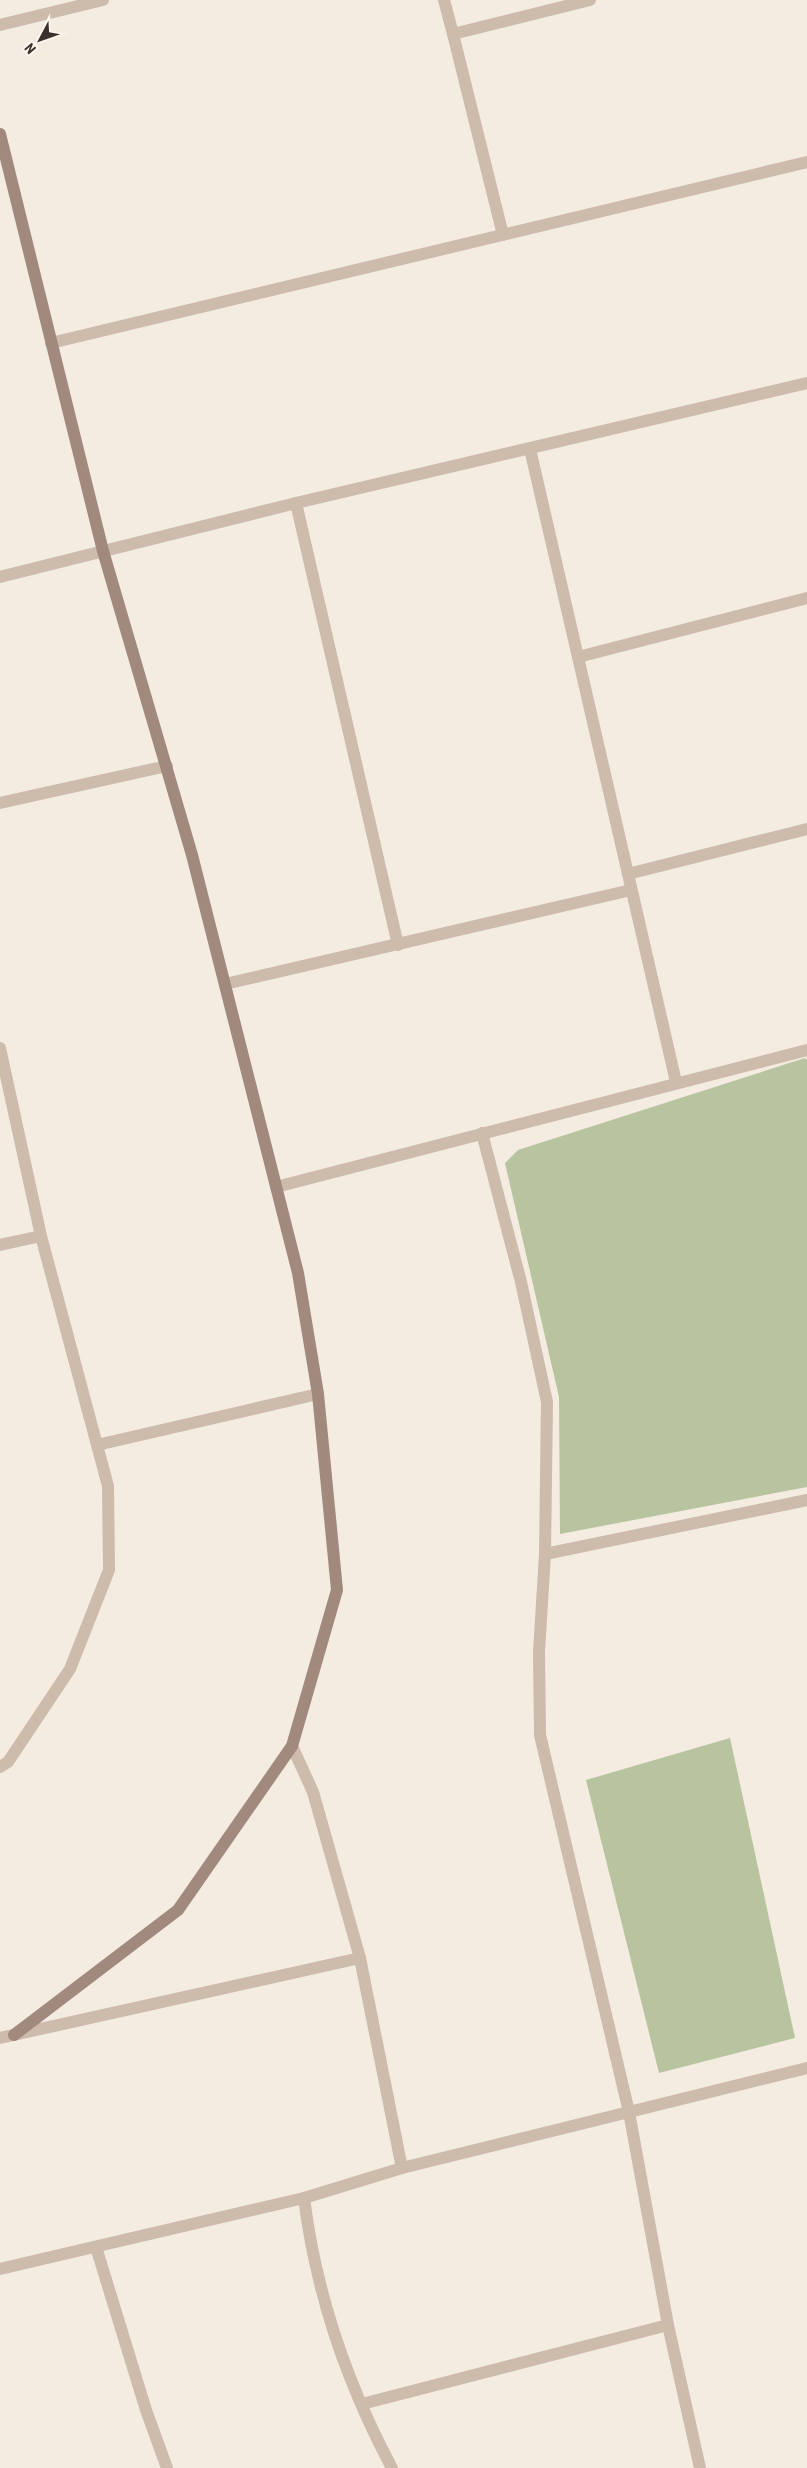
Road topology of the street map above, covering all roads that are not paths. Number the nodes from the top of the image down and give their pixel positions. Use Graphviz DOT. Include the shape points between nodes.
graph roads {
  1 [pos="103,0"];
  2 [pos="444,0"];
  3 [pos="590,0"];
  4 [pos="0,25"];
  5 [pos="453,34"];
  6 [pos="0,134"];
  7 [pos="807,162"];
  8 [pos="503,235"];
  9 [pos="51,343"];
  10 [pos="807,383"];
  11 [pos="530,449"];
  12 [pos="296,502"];
  13 [pos="103,551"];
  14 [pos="0,577"];
  15 [pos="807,598"];
  16 [pos="578,657"];
  17 [pos="166,766"];
  18 [pos="0,803"];
  19 [pos="807,829"];
  20 [pos="628,874"];
  21 [pos="631,890"];
  22 [pos="398,945"];
  23 [pos="224,984"];
  24 [pos="0,1048"];
  25 [pos="807,1050"];
  26 [pos="676,1082"];
  27 [pos="482,1133"];
  28 [pos="276,1187"];
  29 [pos="41,1236"];
  30 [pos="0,1245"];
  31 [pos="318,1394"];
  32 [pos="97,1445"];
  33 [pos="807,1500"];
  34 [pos="546,1554"];
  35 [pos="292,1746"];
  36 [pos="0,1767"];
  37 [pos="360,1958"];
  38 [pos="14,2035"];
  39 [pos="0,2038"];
  40 [pos="807,2068"];
  41 [pos="629,2112"];
  42 [pos="402,2168"];
  43 [pos="304,2198"];
  44 [pos="96,2247"];
  45 [pos="0,2269"];
  46 [pos="668,2326"];
  47 [pos="362,2404"];
  48 [pos="167,2468"];
  49 [pos="392,2468"];
  50 [pos="700,2468"];
  1 -- 4 [label="street"];
  2 -- 5 [label="street"];
  3 -- 5 [label="street"];
  5 -- 8 [label="street"];
  6 -- 9 [label="street"];
  7 -- 8 [label="street"];
  8 -- 9 [label="street"];
  9 -- 13 [label="street"];
  10 -- 11 [label="street"];
  11 -- 12 [label="street"];
  11 -- 16 [label="street"];
  12 -- 13 [label="street"];
  12 -- 22 [label="street"];
  13 -- 14 [label="street"];
  13 -- 17 [label="street"];
  15 -- 16 [label="street"];
  16 -- 20 [label="street"];
  17 -- 18 [label="street"];
  17 -- 23 [label="street"];
  19 -- 20 [label="street"];
  20 -- 21 [label="street"];
  21 -- 22 [label="street"];
  21 -- 26 [label="street"];
  22 -- 23 [label="street"];
  23 -- 28 [label="street"];
  24 -- 29 [label="street"];
  25 -- 26 [label="street"];
  26 -- 27 [label="street"];
  27 -- 28 [label="street"];
  27 -- 34 [label="street" via="521,1282 547,1402"];
  28 -- 31 [label="street" via="298,1274"];
  29 -- 30 [label="street"];
  29 -- 32 [label="street"];
  31 -- 32 [label="street"];
  31 -- 35 [label="street" via="338,1590"];
  32 -- 36 [label="street" via="108,1486 109,1570 70,1669 8,1762"];
  33 -- 34 [label="street"];
  34 -- 41 [label="street" via="539,1652 540,1735"];
  35 -- 37 [label="street" via="313,1792"];
  35 -- 38 [label="street" via="178,1910"];
  37 -- 38 [label="street"];
  37 -- 42 [label="street"];
  38 -- 39 [label="street"];
  40 -- 41 [label="street"];
  41 -- 42 [label="street"];
  41 -- 46 [label="street"];
  42 -- 43 [label="street"];
  43 -- 44 [label="street"];
  43 -- 47 [label="street" via="309,2238 328,2318"];
  44 -- 45 [label="street"];
  44 -- 48 [label="street"];
  46 -- 47 [label="street"];
  46 -- 50 [label="street"];
  47 -- 49 [label="street"];
}
